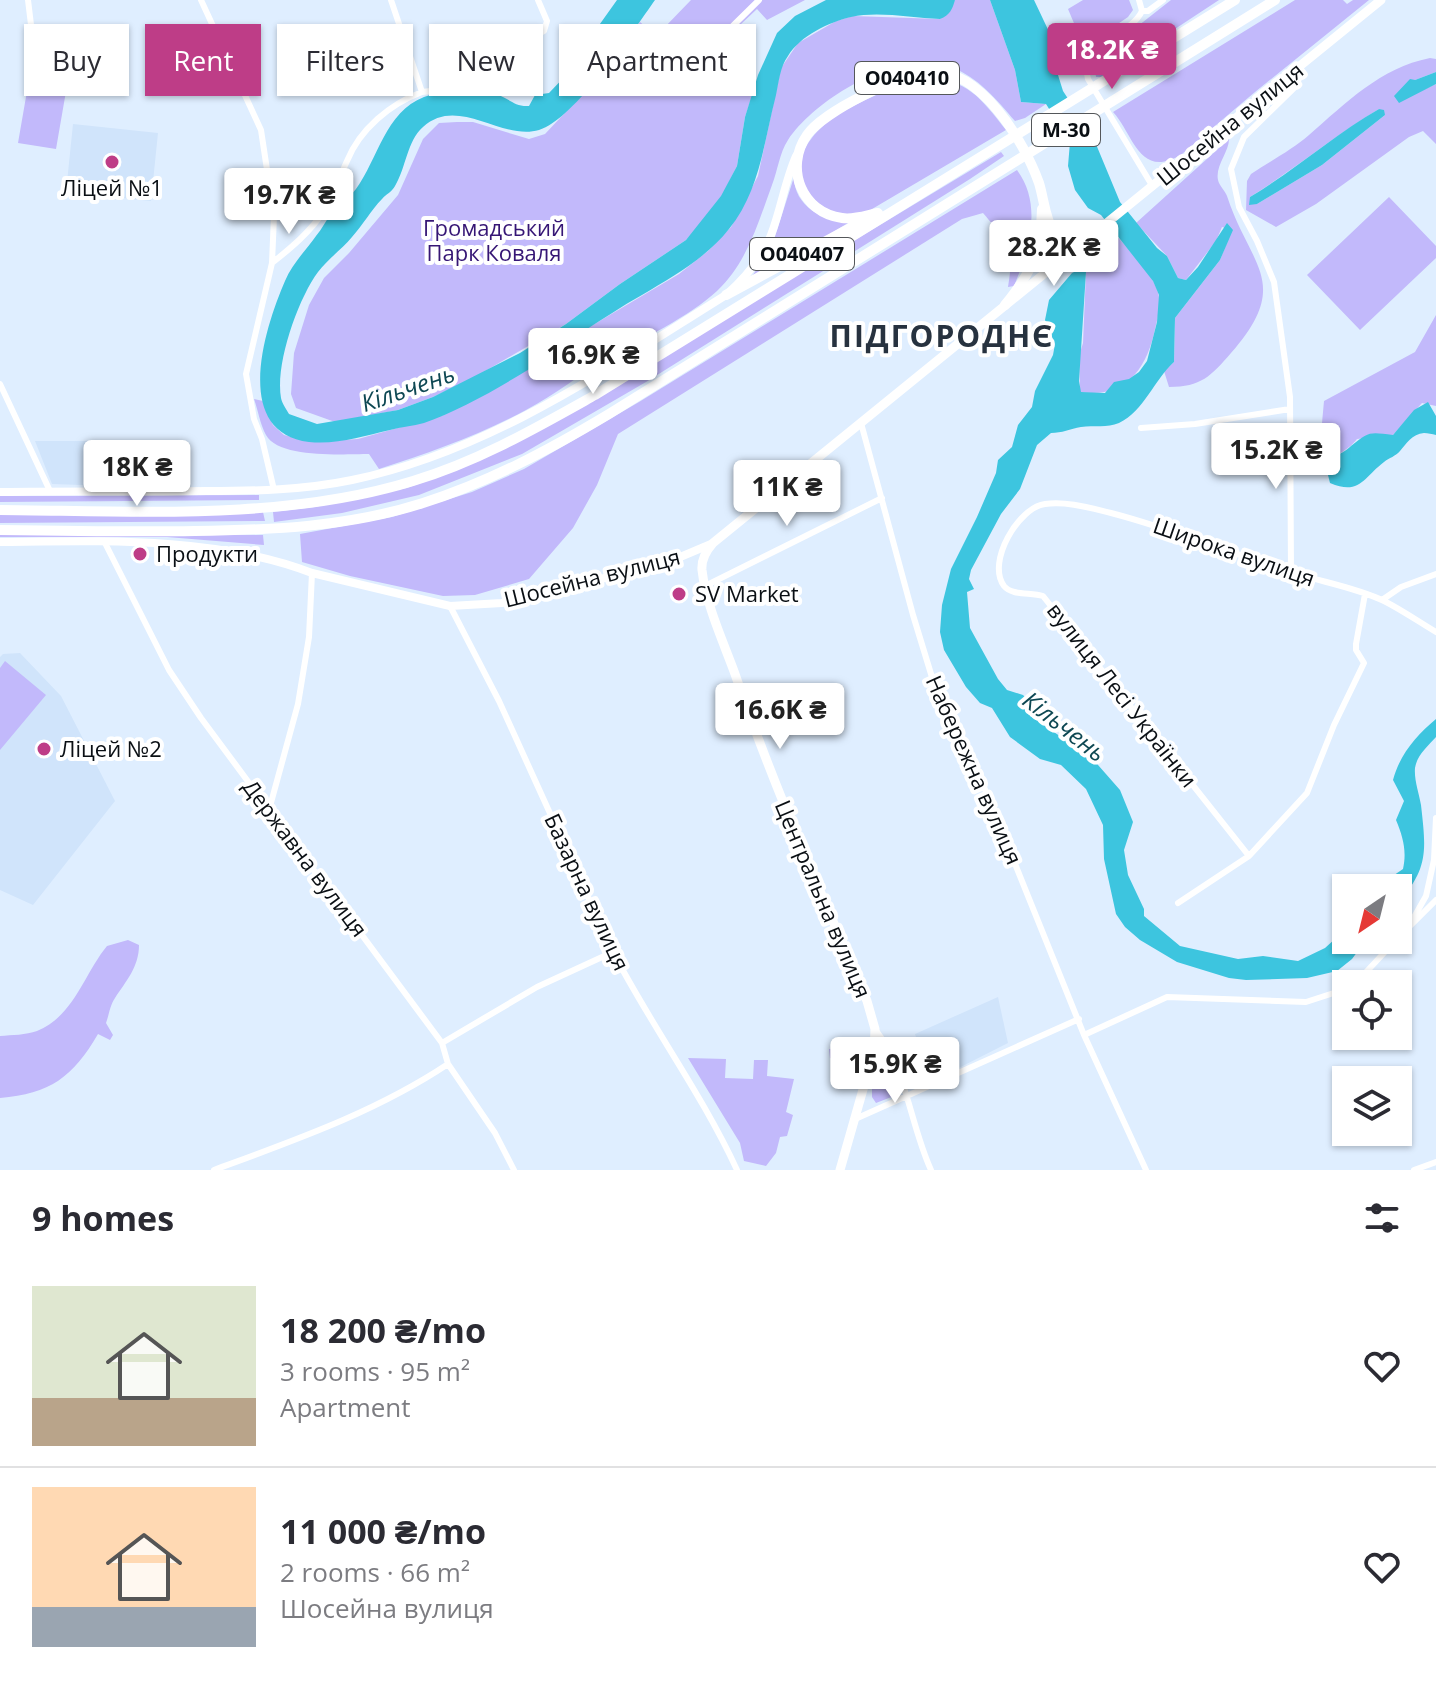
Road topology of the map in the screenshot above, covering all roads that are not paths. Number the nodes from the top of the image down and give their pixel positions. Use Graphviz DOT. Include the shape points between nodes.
graph roads {
  1 [pos="28,0"];
  2 [pos="201,0"];
  3 [pos="391,0"];
  4 [pos="538,0"];
  5 [pos="759,0"];
  6 [pos="1139,0"];
  7 [pos="1163,0"];
  8 [pos="1235,0"];
  9 [pos="1275,0"];
  10 [pos="1381,0"];
  11 [pos="1142,11"];
  12 [pos="31,24"];
  13 [pos="735,24"];
  14 [pos="1296,71"];
  15 [pos="422,92"];
  16 [pos="799,151"];
  17 [pos="1153,187"];
  18 [pos="929,190"];
  19 [pos="1041,191"];
  20 [pos="878,213"];
  21 [pos="1082,244"];
  22 [pos="272,263"];
  23 [pos="726,295"];
  24 [pos="1005,305"];
  25 [pos="0,384"];
  26 [pos="1290,409"];
  27 [pos="861,423"];
  28 [pos="1141,428"];
  29 [pos="274,490"];
  30 [pos="50,491"];
  31 [pos="0,492"];
  32 [pos="882,498"];
  33 [pos="0,510"];
  34 [pos="1027,510"];
  35 [pos="0,530"];
  36 [pos="104,541"];
  37 [pos="0,542"];
  38 [pos="713,543"];
  39 [pos="1291,572"];
  40 [pos="312,573"];
  41 [pos="1436,574"];
  42 [pos="705,586"];
  43 [pos="1365,594"];
  44 [pos="1382,600"];
  45 [pos="450,606"];
  46 [pos="1436,632"];
  47 [pos="269,810"];
  48 [pos="1436,818"];
  49 [pos="1249,856"];
  50 [pos="1436,900"];
  51 [pos="1178,903"];
  52 [pos="1412,921"];
  53 [pos="1412,923"];
  54 [pos="613,952"];
  55 [pos="1383,954"];
  56 [pos="1368,970"];
  57 [pos="1332,994"];
  58 [pos="1079,1019"];
  59 [pos="875,1029"];
  60 [pos="1084,1035"];
  61 [pos="442,1043"];
  62 [pos="448,1064"];
  63 [pos="908,1096"];
  64 [pos="853,1120"];
  65 [pos="1436,1162"];
  66 [pos="214,1170"];
  67 [pos="514,1170"];
  68 [pos="737,1170"];
  69 [pos="840,1170"];
  70 [pos="931,1170"];
  71 [pos="1146,1170"];
  72 [pos="1414,1170"];
  1 -- 12 [label="street"];
  2 -- 22 [label="street" via="261,130 274,216"];
  3 -- 15 [label="street"];
  4 -- 15 [label="street" via="547,21 544,31 439,90"];
  5 -- 13 [label="street"];
  6 -- 11 [label="street"];
  7 -- 11 [label="street"];
  8 -- 18 [label="highway, М-30"];
  9 -- 35 [label="highway, М-30" via="518,466 369,517 291,529"];
  10 -- 14 [label="main road, Шосейна вулиця / О040410"];
  11 -- 17 [label="street" via="1094,50 1085,68"];
  14 -- 17 [label="main road, Шосейна вулиця / О040410"];
  14 -- 26 [label="street" via="1294,88 1244,137 1231,169 1240,208 1274,282"];
  15 -- 22 [label="street" via="392,107 365,132 316,223"];
  16 -- 19 [label="highway, О040410" via="822,120 856,100 918,74 942,72 969,83 994,106"];
  16 -- 20 [label="highway" via="798,183 817,208 848,219"];
  16 -- 23 [label="street" via="771,236 756,263"];
  17 -- 21 [label="main road, Шосейна вулиця / О040410"];
  18 -- 20 [label="highway"];
  18 -- 33 [label="highway, М-30" via="549,422 442,472 375,491 281,507"];
  19 -- 21 [label="highway, О040410" via="1053,232 1067,244"];
  19 -- 24 [label="highway, О040410" via="1036,259"];
  20 -- 23 [label="highway, О040407"];
  21 -- 24 [label="main road, Шосейна вулиця / О040410"];
  22 -- 29 [label="street" via="246,374"];
  23 -- 29 [label="street, О040407" via="543,409 473,441 353,480"];
  24 -- 27 [label="main road, Шосейна вулиця / О040410"];
  25 -- 30 [label="street"];
  26 -- 28 [label="street"];
  26 -- 39 [label="street"];
  27 -- 32 [label="street, Набережна вулиця"];
  27 -- 38 [label="main road, Шосейна вулиця / О040410"];
  29 -- 30 [label="street, О040407"];
  30 -- 31 [label="street, О040407"];
  32 -- 42 [label="street"];
  32 -- 58 [label="street, Набережна вулиця" via="942,710 982,782"];
  34 -- 39 [label="street, Широка вулиця" via="1047,503 1083,506 1155,524"];
  34 -- 49 [label="street, вулиця Лесі Українки" via="1001,553 1004,586 1043,596"];
  36 -- 37 [label="street, Шосейна вулиця"];
  36 -- 40 [label="street, Шосейна вулиця" via="240,553"];
  36 -- 47 [label="street, Державна вулиця" via="169,670"];
  38 -- 42 [label="main road, Центральна вулиця" via="704,554"];
  38 -- 45 [label="street, Шосейна вулиця" via="666,563 579,586 502,603"];
  39 -- 43 [label="street, Широка вулиця"];
  40 -- 45 [label="street, Шосейна вулиця"];
  40 -- 47 [label="street" via="298,704"];
  41 -- 44 [label="street"];
  42 -- 59 [label="main road, Центральна вулиця" via="780,796"];
  43 -- 44 [label="street, Широка вулиця"];
  43 -- 49 [label="street" via="1356,644 1364,663 1359,678 1307,793"];
  44 -- 46 [label="street, Широка вулиця"];
  45 -- 54 [label="street, Базарна вулиця"];
  47 -- 61 [label="street, Державна вулиця"];
  48 -- 52 [label="street" via="1426,896"];
  49 -- 51 [label="street"];
  50 -- 53 [label="street"];
  54 -- 61 [label="street" via="537,987"];
  54 -- 68 [label="street, Базарна вулиця" via="706,1106"];
  55 -- 56 [label="street"];
  57 -- 60 [label="street" via="1306,1002 1167,997"];
  58 -- 60 [label="street, Набережна вулиця"];
  58 -- 63 [label="street"];
  59 -- 63 [label="street" via="888,1046"];
  59 -- 64 [label="main road, Центральна вулиця" via="874,1051"];
  60 -- 71 [label="street, Набережна вулиця"];
  61 -- 62 [label="street, Державна вулиця"];
  62 -- 66 [label="street" via="331,1127"];
  62 -- 67 [label="street, Державна вулиця"];
  63 -- 64 [label="street"];
  63 -- 70 [label="street"];
  64 -- 69 [label="main road, Центральна вулиця"];
  65 -- 72 [label="street"];
}
